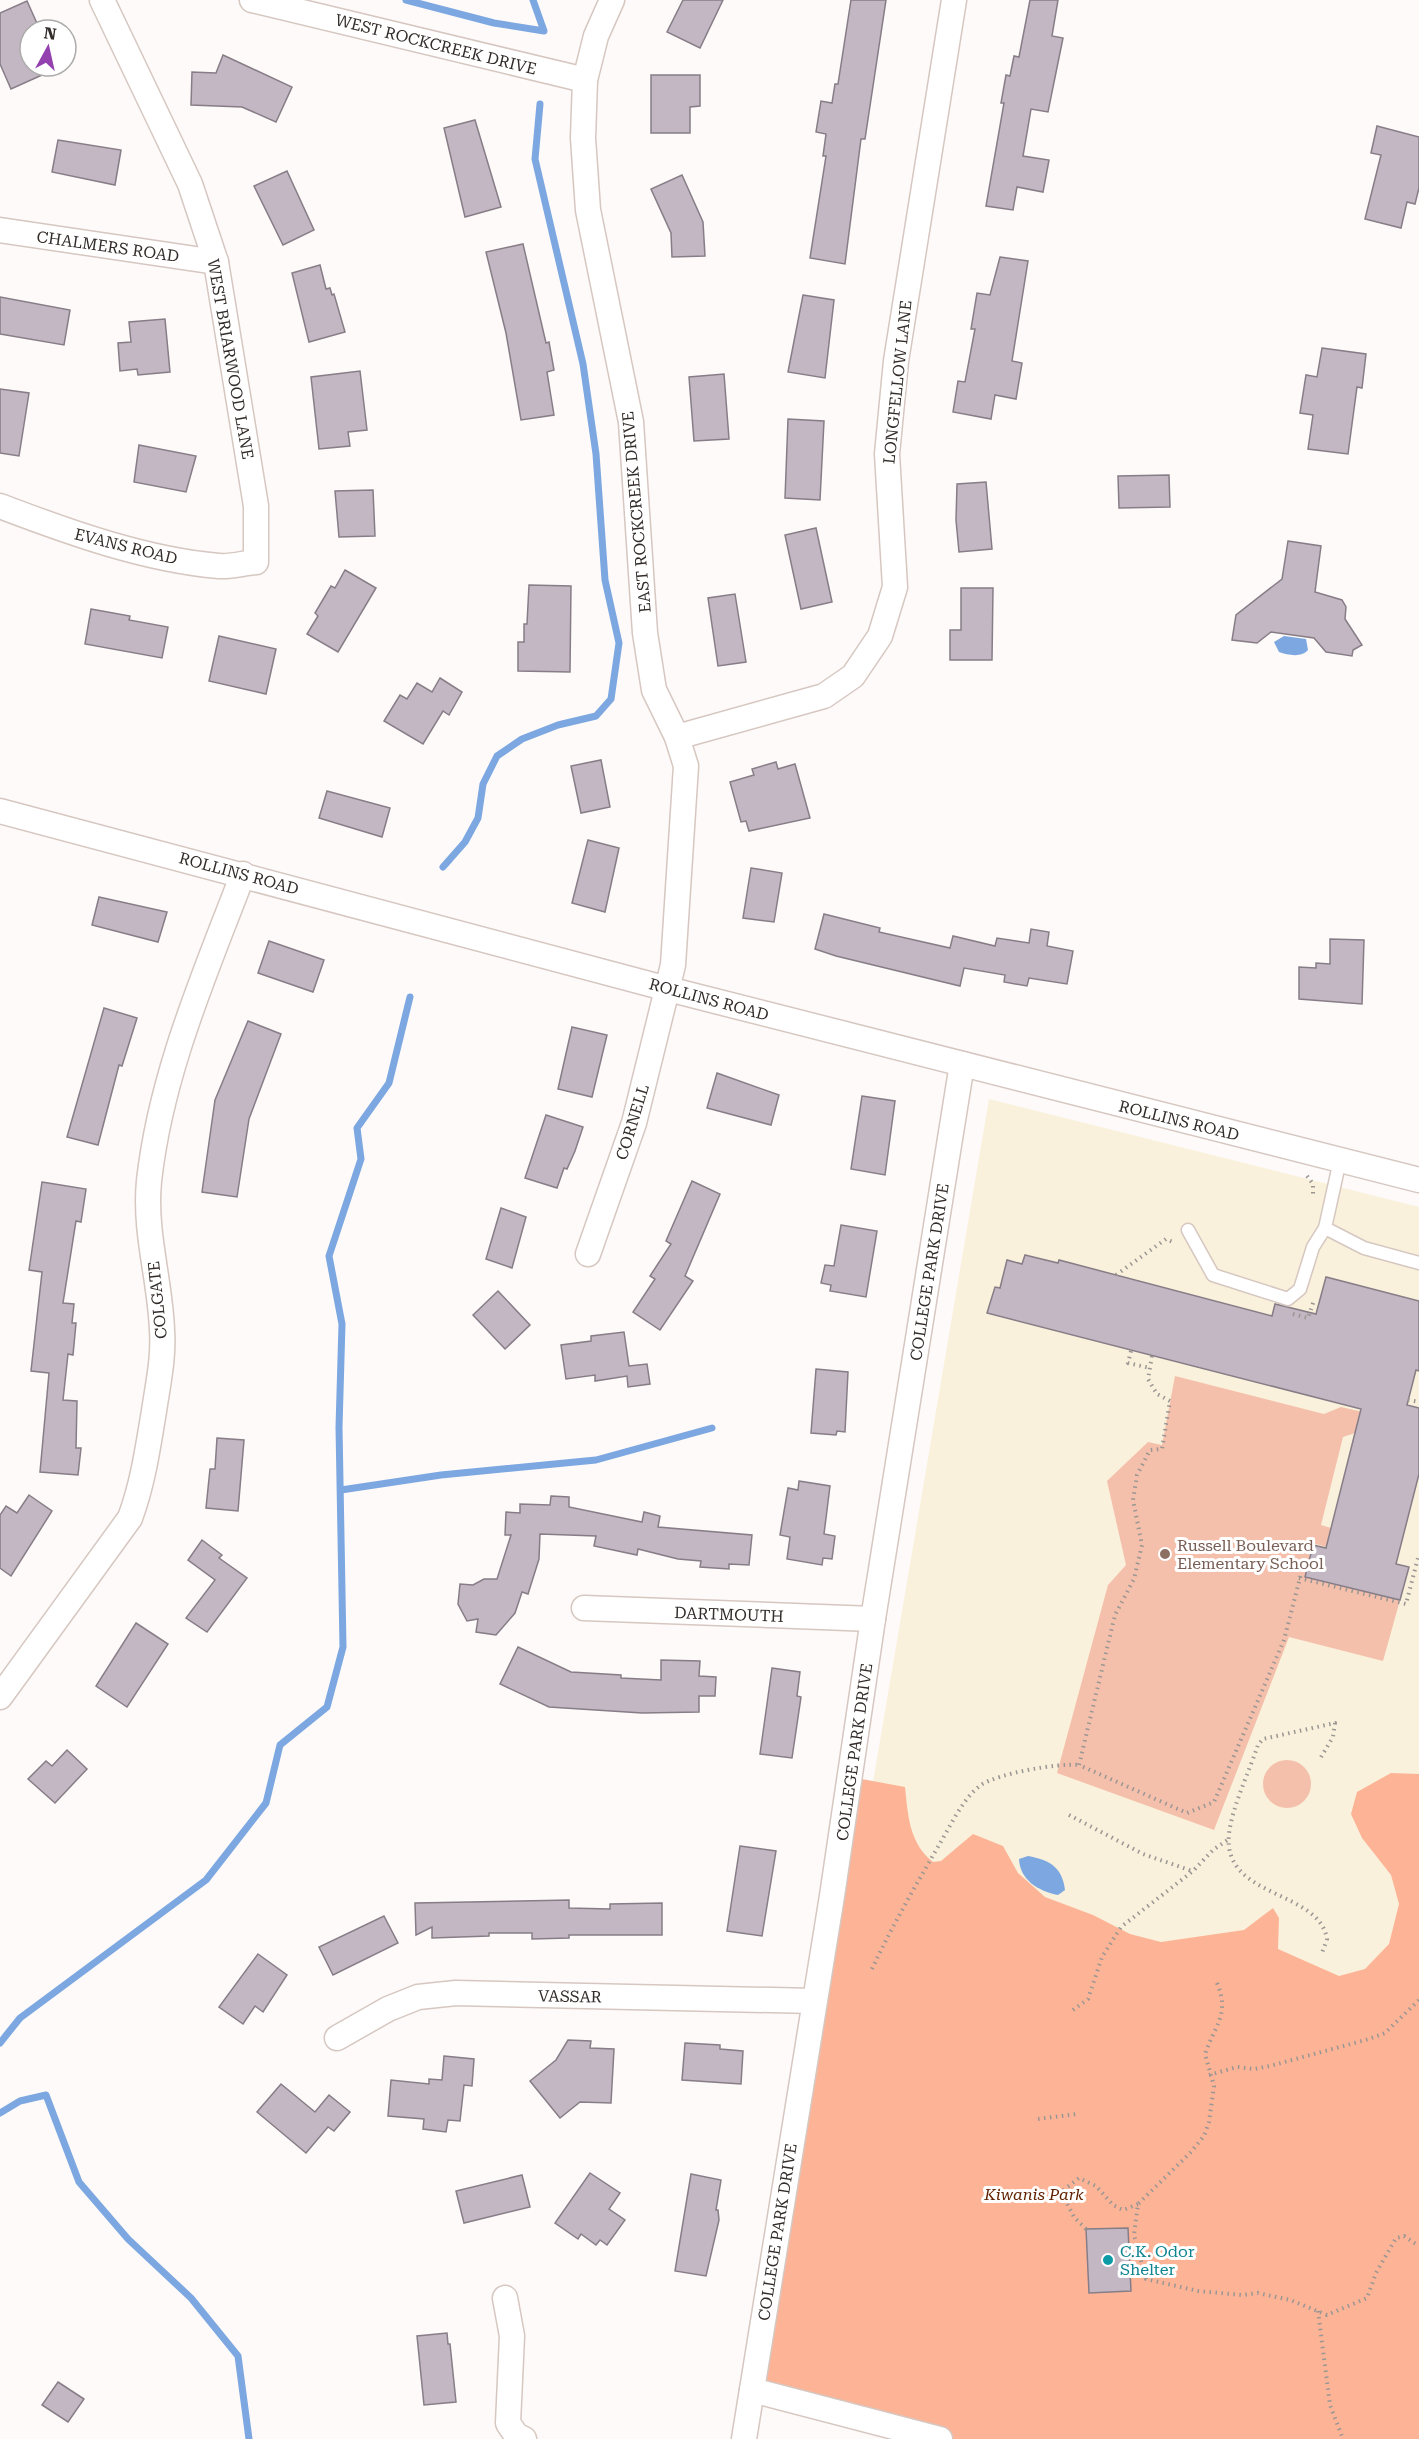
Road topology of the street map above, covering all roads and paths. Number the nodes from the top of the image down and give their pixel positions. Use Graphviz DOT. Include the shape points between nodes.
graph roads {
  1 [pos="102,0"];
  2 [pos="252,0"];
  3 [pos="612,0"];
  4 [pos="954,0"];
  5 [pos="585,80"];
  6 [pos="0,230"];
  7 [pos="216,262"];
  8 [pos="0,506"];
  9 [pos="256,562"];
  10 [pos="677,737"];
  11 [pos="0,811"];
  12 [pos="243,874"];
  13 [pos="668,989"];
  14 [pos="963,1064"];
  15 [pos="1340,1160"];
  16 [pos="1307,1176"];
  17 [pos="1419,1180"];
  18 [pos="1313,1195"];
  19 [pos="1325,1228"];
  20 [pos="1188,1230"];
  21 [pos="588,1254"];
  22 [pos="1419,1263"];
  23 [pos="1131,1351"];
  24 [pos="1152,1356"];
  25 [pos="1150,1368"];
  26 [pos="1408,1400"];
  27 [pos="1419,1402"];
  28 [pos="1419,1554"];
  29 [pos="584,1608"];
  30 [pos="873,1619"];
  31 [pos="0,1697"];
  32 [pos="1321,1757"];
  33 [pos="1079,1765"];
  34 [pos="1069,1815"];
  35 [pos="1229,1839"];
  36 [pos="1193,1871"];
  37 [pos="1322,1953"];
  38 [pos="872,1969"];
  39 [pos="1217,1983"];
  40 [pos="1419,2000"];
  41 [pos="814,2001"];
  42 [pos="1072,2010"];
  43 [pos="337,2038"];
  44 [pos="1209,2075"];
  45 [pos="1077,2114"];
  46 [pos="1038,2119"];
  47 [pos="1138,2204"];
  48 [pos="1086,2229"];
  49 [pos="1419,2246"];
  50 [pos="505,2298"];
  51 [pos="1317,2310"];
  52 [pos="752,2390"];
  53 [pos="524,2439"];
  54 [pos="744,2439"];
  55 [pos="940,2439"];
  56 [pos="1343,2439"];
  1 -- 7 [label="street, WEST BRIARWOOD LANE" via="190,184"];
  2 -- 5 [label="street, WEST ROCKCREEK DRIVE"];
  3 -- 5 [label="street, EAST ROCKCREEK DRIVE" via="596,36"];
  4 -- 10 [label="street, LONGFELLOW LANE" via="896,361 886,454 895,587 880,636 853,676 824,696"];
  5 -- 10 [label="street, EAST ROCKCREEK DRIVE" via="583,138 588,210 631,422 645,633 654,690"];
  6 -- 7 [label="street, CHALMERS ROAD"];
  7 -- 9 [label="street, WEST BRIARWOOD LANE" via="256,506"];
  8 -- 9 [label="street, EVANS ROAD" via="67,532 170,558 221,566"];
  10 -- 13 [label="street, EAST ROCKCREEK DRIVE" via="686,766 675,953"];
  11 -- 12 [label="street, ROLLINS ROAD"];
  12 -- 13 [label="street, ROLLINS ROAD"];
  12 -- 31 [label="street, COLGATE" via="173,1058 160,1105 147,1229 163,1331 141,1488 130,1518"];
  13 -- 14 [label="street, ROLLINS ROAD"];
  13 -- 21 [label="street, CORNELL" via="634,1123"];
  14 -- 15 [label="street, ROLLINS ROAD"];
  14 -- 30 [label="street, COLLEGE PARK DRIVE"];
  15 -- 17 [label="street, ROLLINS ROAD"];
  15 -- 19 [label="lane"];
  16 -- 18 [label="path" via="1313,1184"];
  19 -- 20 [label="lane" via="1313,1247 1300,1289 1288,1299 1213,1275"];
  19 -- 22 [label="lane" via="1364,1248"];
  23 -- 25 [label="path" via="1128,1363"];
  24 -- 25 [label="path"];
  25 -- 33 [label="path" via="1148,1379 1152,1387 1170,1401 1162,1449 1150,1450 1137,1475 1133,1500 1142,1545 1134,1579 1115,1615"];
  26 -- 27 [label="path"];
  28 -- 33 [label="path" via="1406,1604 1300,1576 1284,1640 1214,1802 1187,1813"];
  29 -- 30 [label="street, DARTMOUTH"];
  30 -- 41 [label="street, COLLEGE PARK DRIVE"];
  32 -- 35 [label="path" via="1333,1737 1335,1723 1263,1739"];
  33 -- 38 [label="path" via="1004,1777 981,1785 958,1812"];
  34 -- 36 [label="path" via="1143,1854"];
  35 -- 36 [label="path"];
  35 -- 37 [label="path" via="1236,1862 1249,1879 1300,1905 1320,1924 1327,1939"];
  36 -- 42 [label="path" via="1121,1927 1102,1957 1088,1999"];
  39 -- 44 [label="path" via="1224,1999 1223,2016 1205,2054"];
  40 -- 44 [label="path" via="1385,2033 1279,2064 1254,2069 1237,2067"];
  41 -- 43 [label="street, VASSAR" via="456,1993 418,1997"];
  41 -- 52 [label="street, COLLEGE PARK DRIVE"];
  44 -- 47 [label="path" via="1214,2086 1204,2136"];
  45 -- 46 [label="path"];
  47 -- 48 [label="path" via="1123,2210 1096,2186 1079,2178 1061,2192 1074,2217"];
  47 -- 51 [label="path" via="1134,2235 1146,2279 1206,2292 1258,2293"];
  49 -- 51 [label="path" via="1404,2236 1396,2238 1367,2298 1327,2314"];
  50 -- 53 [label="street" via="512,2336 507,2423"];
  51 -- 56 [label="path" via="1330,2405"];
  52 -- 54 [label="street, COLLEGE PARK DRIVE"];
  52 -- 55 [label="street"];
}
